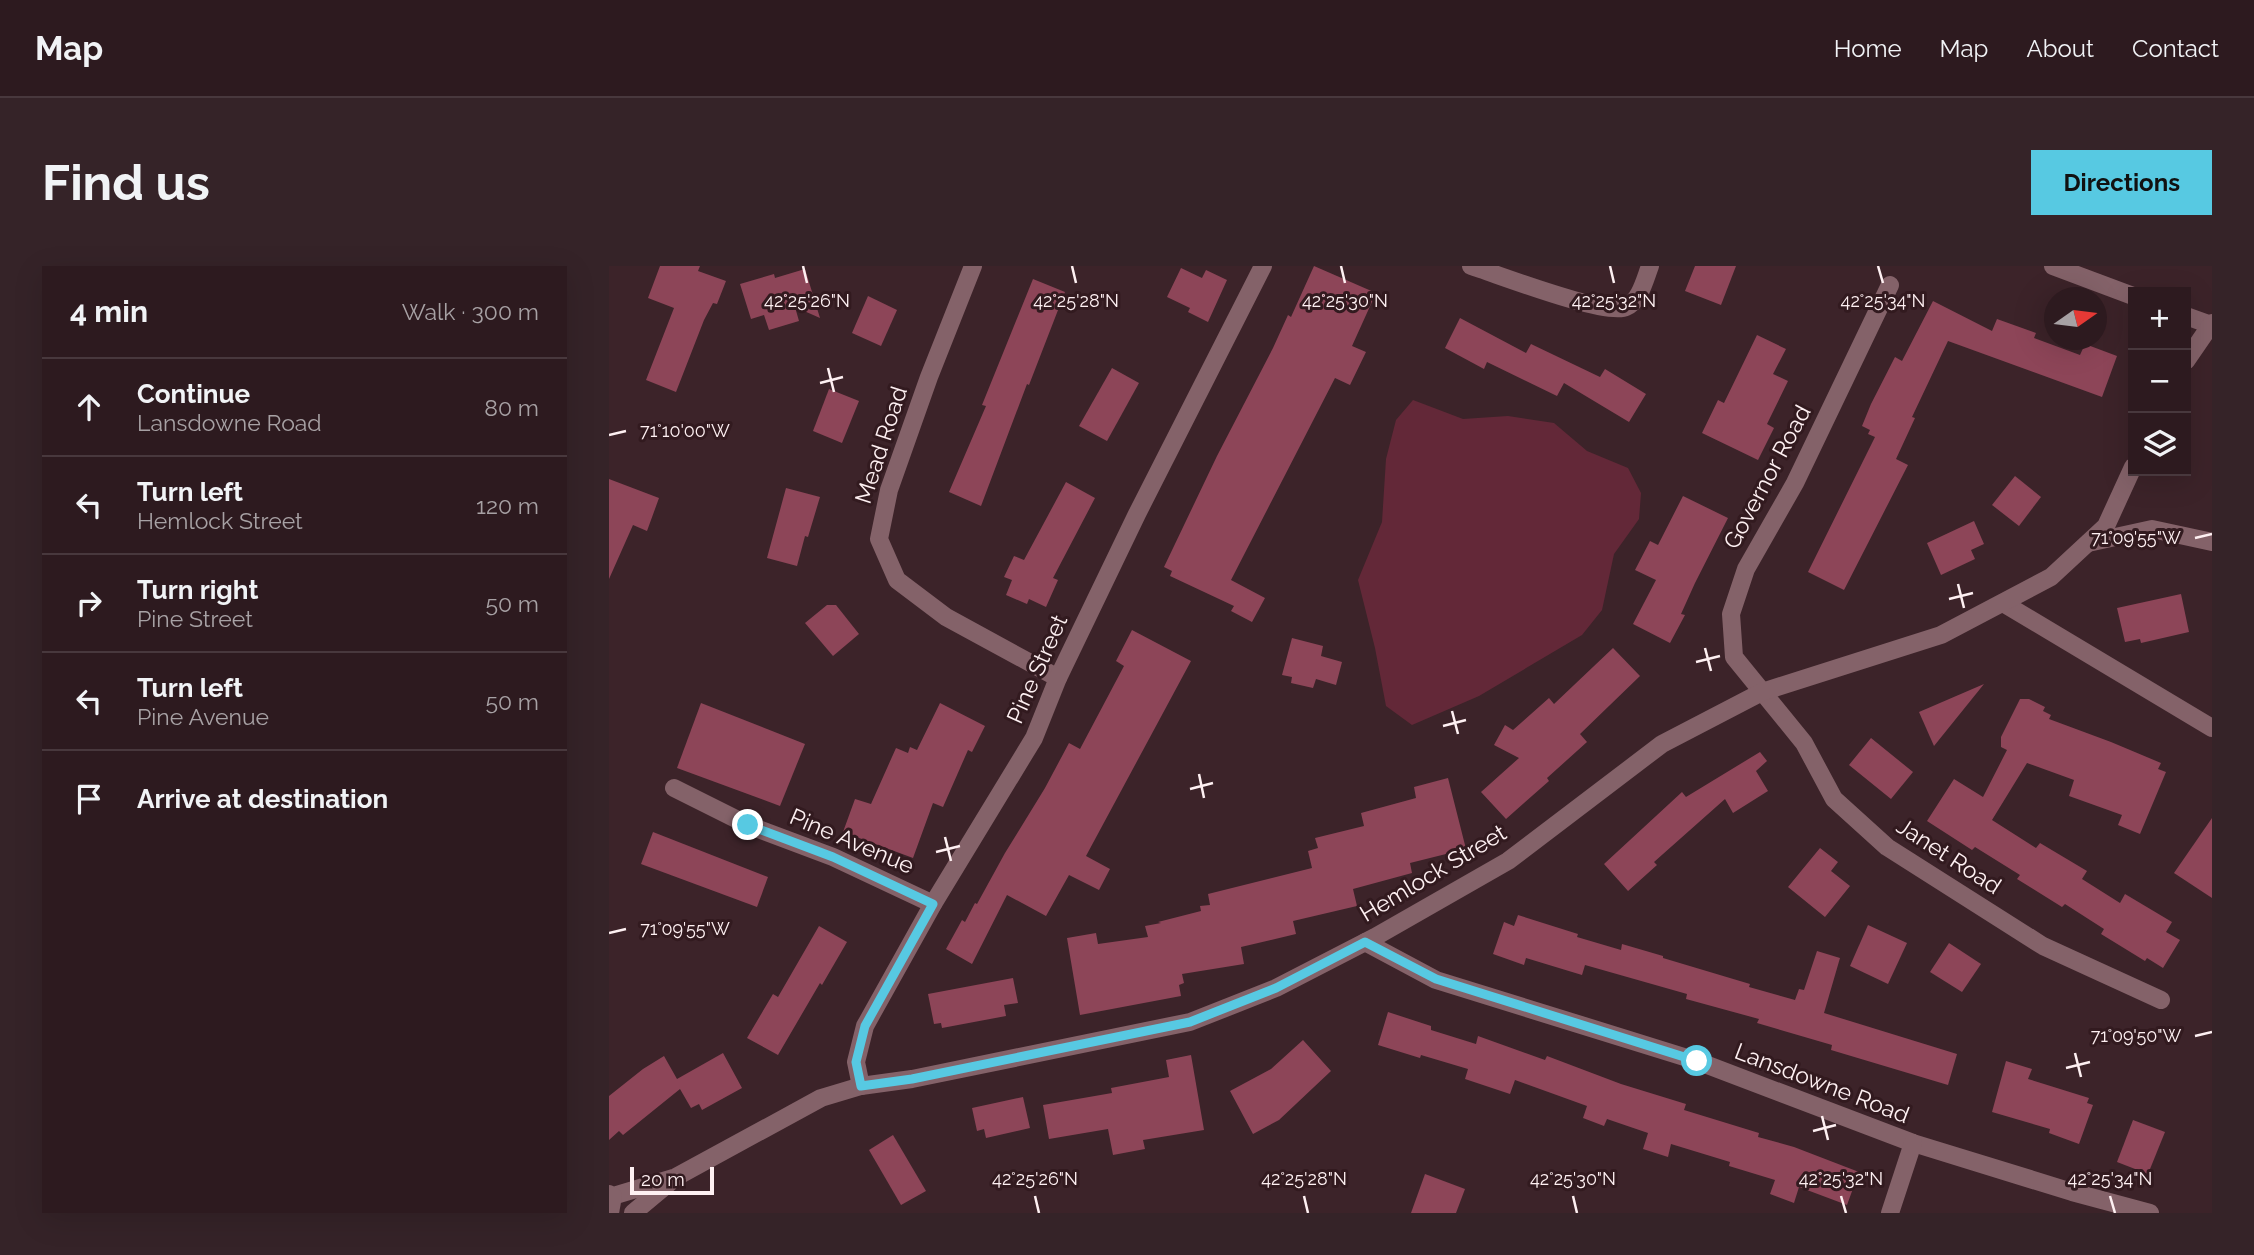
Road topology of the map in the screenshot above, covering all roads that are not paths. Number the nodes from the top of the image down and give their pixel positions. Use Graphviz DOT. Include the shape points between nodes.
graph roads {
  1 [pos="973,266"];
  2 [pos="1262,266"];
  3 [pos="1471,266"];
  4 [pos="1650,266"];
  5 [pos="2053,266"];
  6 [pos="1890,285"];
  7 [pos="2128,294"];
  8 [pos="2191,318"];
  9 [pos="2211,324"];
  10 [pos="2191,354"];
  11 [pos="2129,476"];
  12 [pos="2212,542"];
  13 [pos="2088,543"];
  14 [pos="2003,603"];
  15 [pos="1058,678"];
  16 [pos="1762,692"];
  17 [pos="2212,728"];
  18 [pos="674,788"];
  19 [pos="933,904"];
  20 [pos="1365,942"];
  21 [pos="2161,1000"];
  22 [pos="861,1086"];
  23 [pos="1913,1143"];
  24 [pos="675,1177"];
  25 [pos="611,1201"];
  26 [pos="633,1213"];
  27 [pos="1890,1213"];
  28 [pos="2150,1213"];
  1 -- 15 [label="street, Mead Road" via="889,490 879,539 897,580 946,617"];
  2 -- 15 [label="street, Pine Street"];
  3 -- 4 [label="street" via="1603,308 1620,309 1637,295"];
  5 -- 7 [label="street"];
  6 -- 16 [label="street, Governor Road" via="1795,483 1746,569 1731,614 1734,657"];
  8 -- 9 [label="street"];
  9 -- 10 [label="street"];
  11 -- 13 [label="street, Hemlock Street" via="2106,526"];
  12 -- 13 [label="street" via="2152,529"];
  13 -- 14 [label="street, Hemlock Street" via="2051,577"];
  14 -- 16 [label="street, Hemlock Street" via="1941,635"];
  14 -- 17 [label="street"];
  15 -- 19 [label="street, Pine Street" via="1034,738"];
  16 -- 20 [label="street, Hemlock Street" via="1662,744 1508,861"];
  16 -- 21 [label="street, Janet Road" via="1804,743 1834,799 1887,847 2043,946"];
  18 -- 19 [label="street, Pine Avenue" via="748,825 833,857"];
  19 -- 22 [label="street, Pine Street" via="865,1026 856,1062"];
  20 -- 22 [label="street, Hemlock Street" via="1276,988 1190,1022"];
  20 -- 23 [label="street, Lansdowne Road" via="1436,979 1697,1061"];
  22 -- 24 [label="street, Hemlock Street" via="821,1098"];
  23 -- 27 [label="street"];
  23 -- 28 [label="street, Lansdowne Road"];
  24 -- 25 [label="street, Hemlock Street"];
  24 -- 26 [label="street, Hemlock Street"];
}
